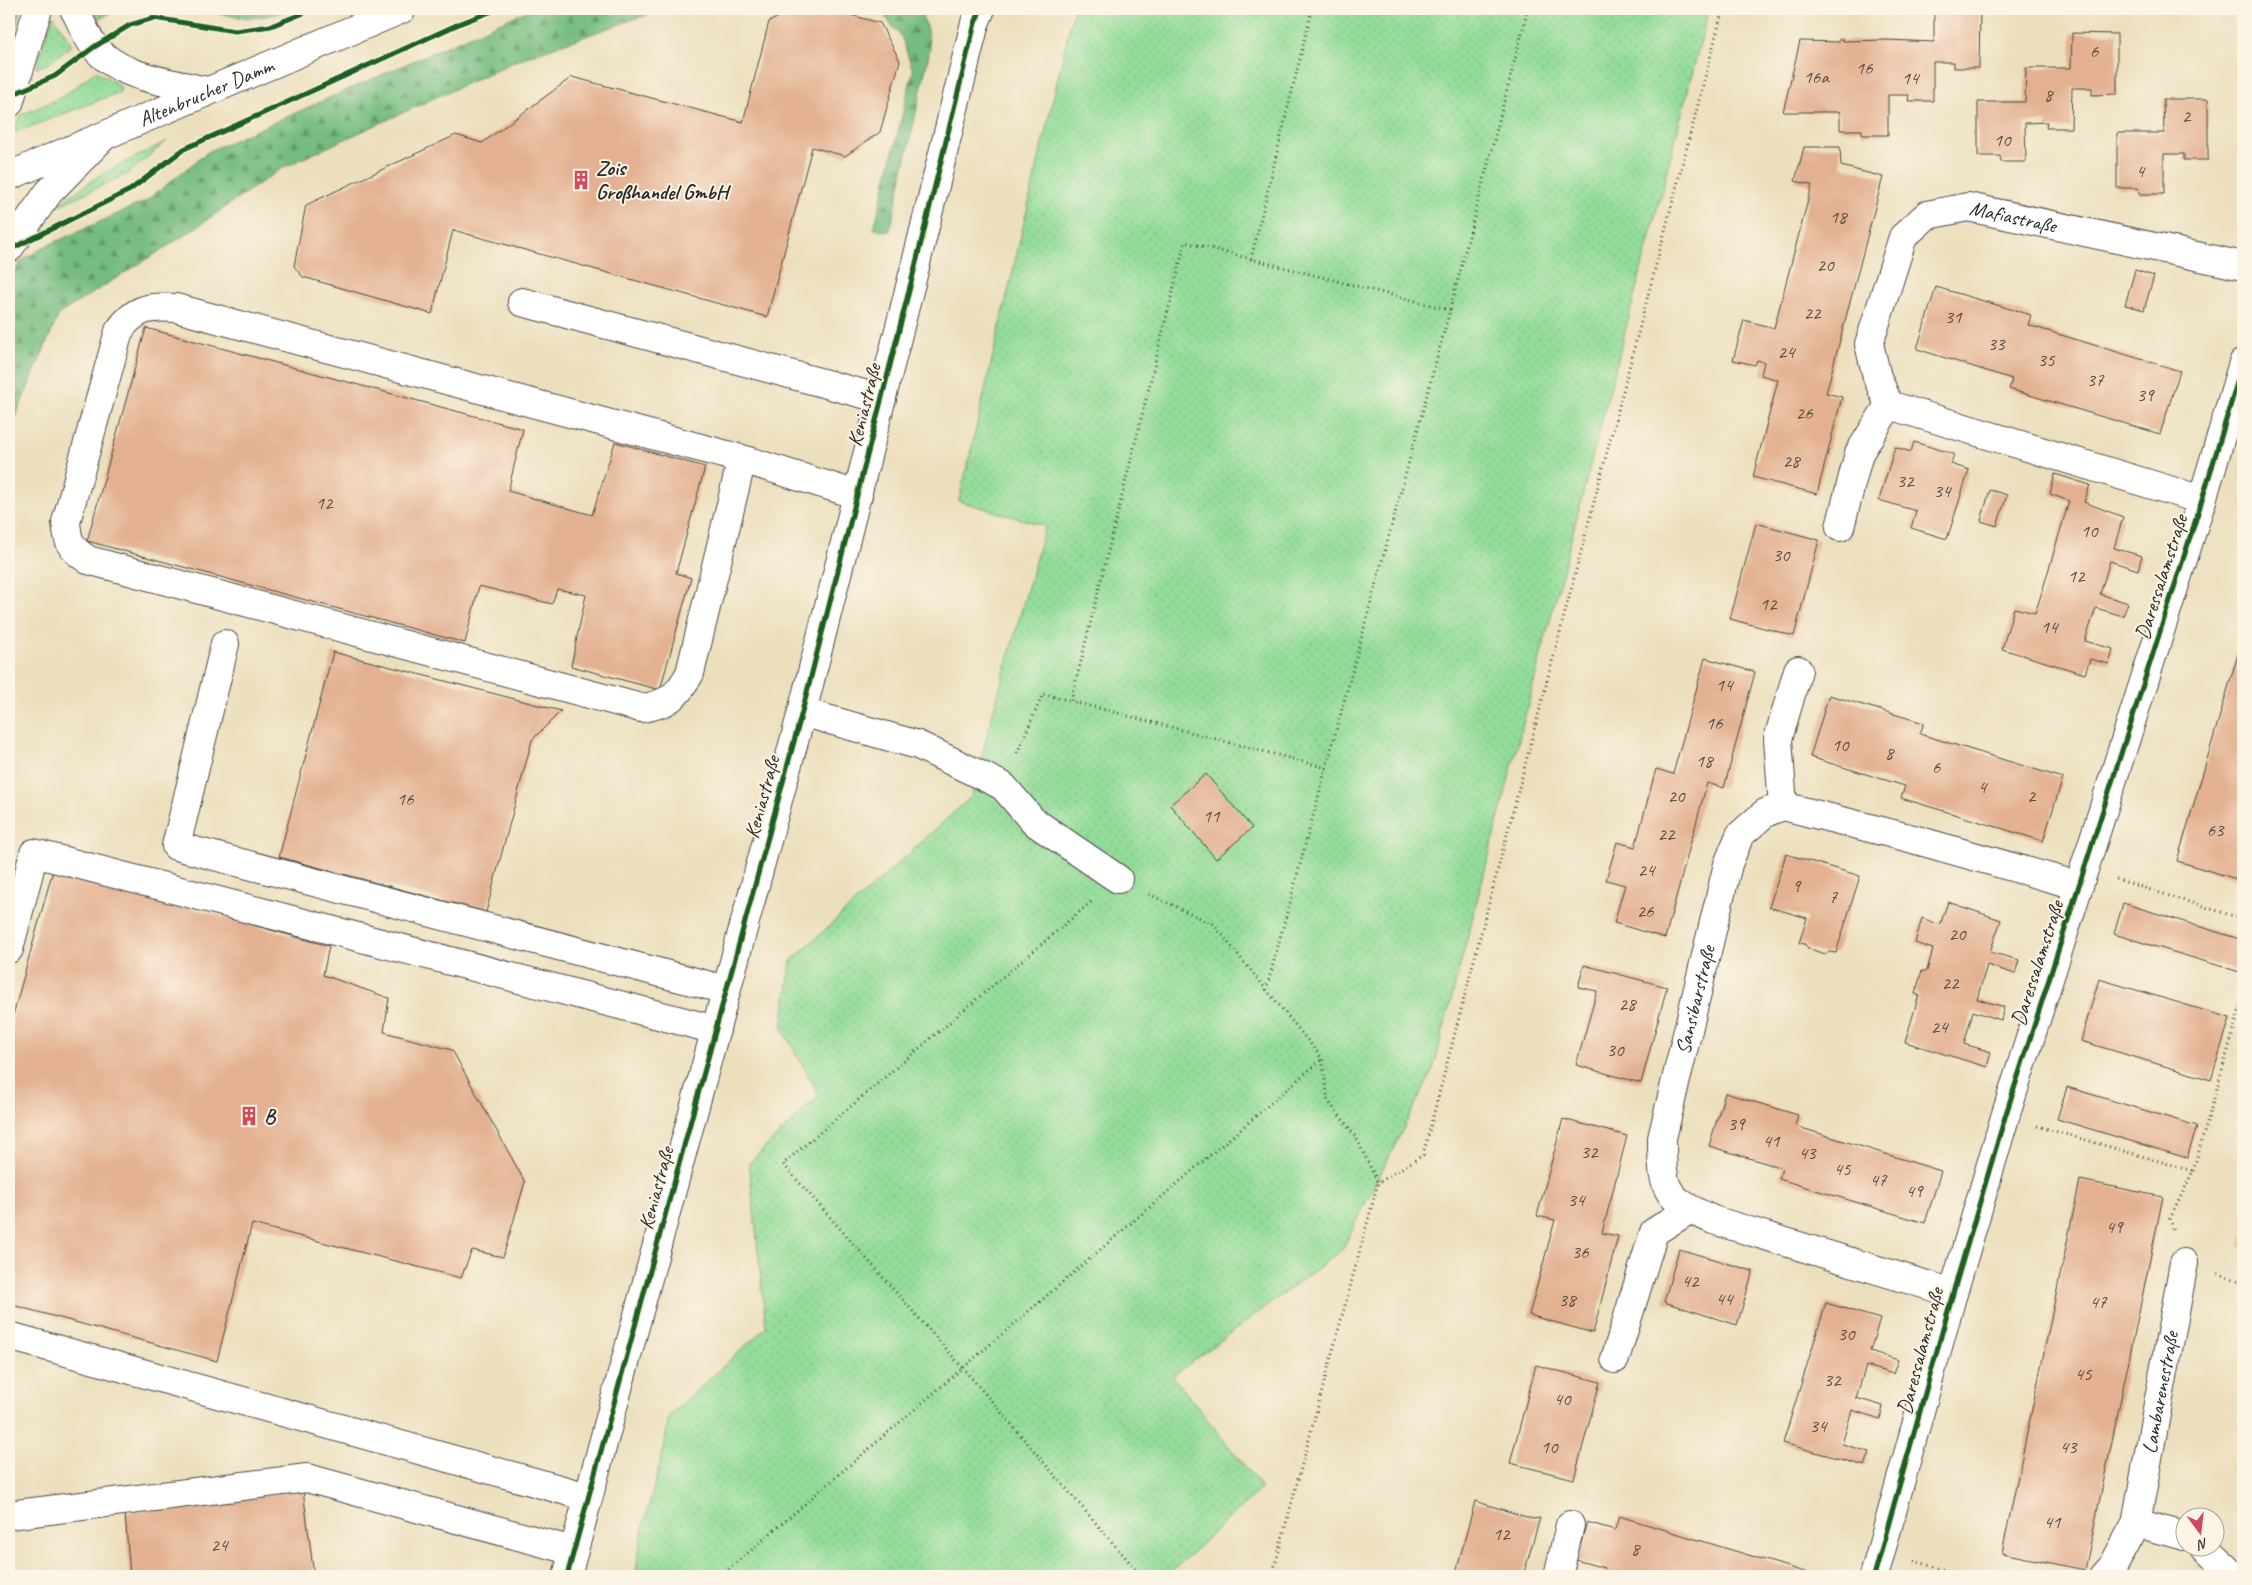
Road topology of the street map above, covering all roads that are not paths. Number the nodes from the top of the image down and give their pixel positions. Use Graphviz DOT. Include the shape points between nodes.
graph roads {
  1 [pos="38,9"];
  2 [pos="74,9"];
  3 [pos="402,9"];
  4 [pos="976,12"];
  5 [pos="206,91"];
  6 [pos="9,103"];
  7 [pos="104,136"];
  8 [pos="9,176"];
  9 [pos="9,248"];
  10 [pos="2243,266"];
  11 [pos="522,302"];
  12 [pos="2243,363"];
  13 [pos="882,399"];
  14 [pos="1889,404"];
  15 [pos="742,459"];
  16 [pos="858,495"];
  17 [pos="2202,500"];
  18 [pos="1840,527"];
  19 [pos="225,644"];
  20 [pos="1798,670"];
  21 [pos="802,712"];
  22 [pos="1783,806"];
  23 [pos="2082,878"];
  24 [pos="1118,879"];
  25 [pos="9,949"];
  26 [pos="726,990"];
  27 [pos="716,1030"];
  28 [pos="1689,1210"];
  29 [pos="2184,1263"];
  30 [pos="1953,1293"];
  31 [pos="9,1336"];
  32 [pos="1615,1359"];
  33 [pos="588,1497"];
  34 [pos="9,1515"];
  35 [pos="2136,1523"];
  36 [pos="1570,1525"];
  37 [pos="2174,1533"];
  38 [pos="2216,1558"];
  39 [pos="570,1564"];
  40 [pos="1878,1564"];
  41 [pos="1558,1576"];
  42 [pos="2104,1576"];
  43 [pos="2235,1576"];
  1 -- 6 [label="main road"];
  2 -- 5 [label="main road" via="94,47 111,62 132,73"];
  3 -- 5 [label="main road, Altenbrucher Damm"];
  4 -- 13 [label="main road, Keniastraße"];
  5 -- 7 [label="main road, Altenbrucher Damm"];
  7 -- 8 [label="main road, Altenbrucher Damm"];
  7 -- 9 [label="main road" via="49,192"];
  10 -- 14 [label="main road, Mafiastraße" via="1968,207 1927,215 1903,237 1869,344 1877,377"];
  11 -- 13 [label="main road"];
  12 -- 17 [label="main road, Daressalamstraße"];
  13 -- 16 [label="main road, Keniastraße"];
  14 -- 17 [label="main road"];
  14 -- 18 [label="main road" via="1859,453"];
  15 -- 15 [label="main road" via="176,308 159,307 142,310 128,318 119,331 66,522 74,550 88,560 641,708 657,706 672,698 683,688 690,672"];
  15 -- 16 [label="main road"];
  16 -- 21 [label="main road, Keniastraße"];
  17 -- 23 [label="main road, Daressalamstraße"];
  19 -- 26 [label="main road" via="176,846"];
  20 -- 22 [label="main road" via="1778,739"];
  21 -- 24 [label="main road" via="918,745 1003,786 1033,821"];
  21 -- 26 [label="main road, Keniastraße"];
  22 -- 23 [label="main road"];
  22 -- 28 [label="main road, Sansibarstraße" via="1765,813 1740,835 1728,864 1662,1138 1662,1175 1671,1196"];
  23 -- 30 [label="main road, Daressalamstraße"];
  25 -- 27 [label="main road" via="34,853"];
  26 -- 27 [label="main road, Keniastraße"];
  27 -- 33 [label="main road, Keniastraße"];
  28 -- 30 [label="main road, Sansibarstraße"];
  28 -- 32 [label="main road" via="1654,1232"];
  29 -- 35 [label="main road, Lambarenestraße"];
  30 -- 40 [label="main road, Daressalamstraße"];
  31 -- 33 [label="main road"];
  33 -- 39 [label="main road, Keniastraße"];
  34 -- 39 [label="main road" via="307,1478"];
  35 -- 37 [label="main road"];
  35 -- 42 [label="main road, Lambarenestraße" via="2113,1566"];
  36 -- 41 [label="main road"];
  38 -- 43 [label="main road"];
}
